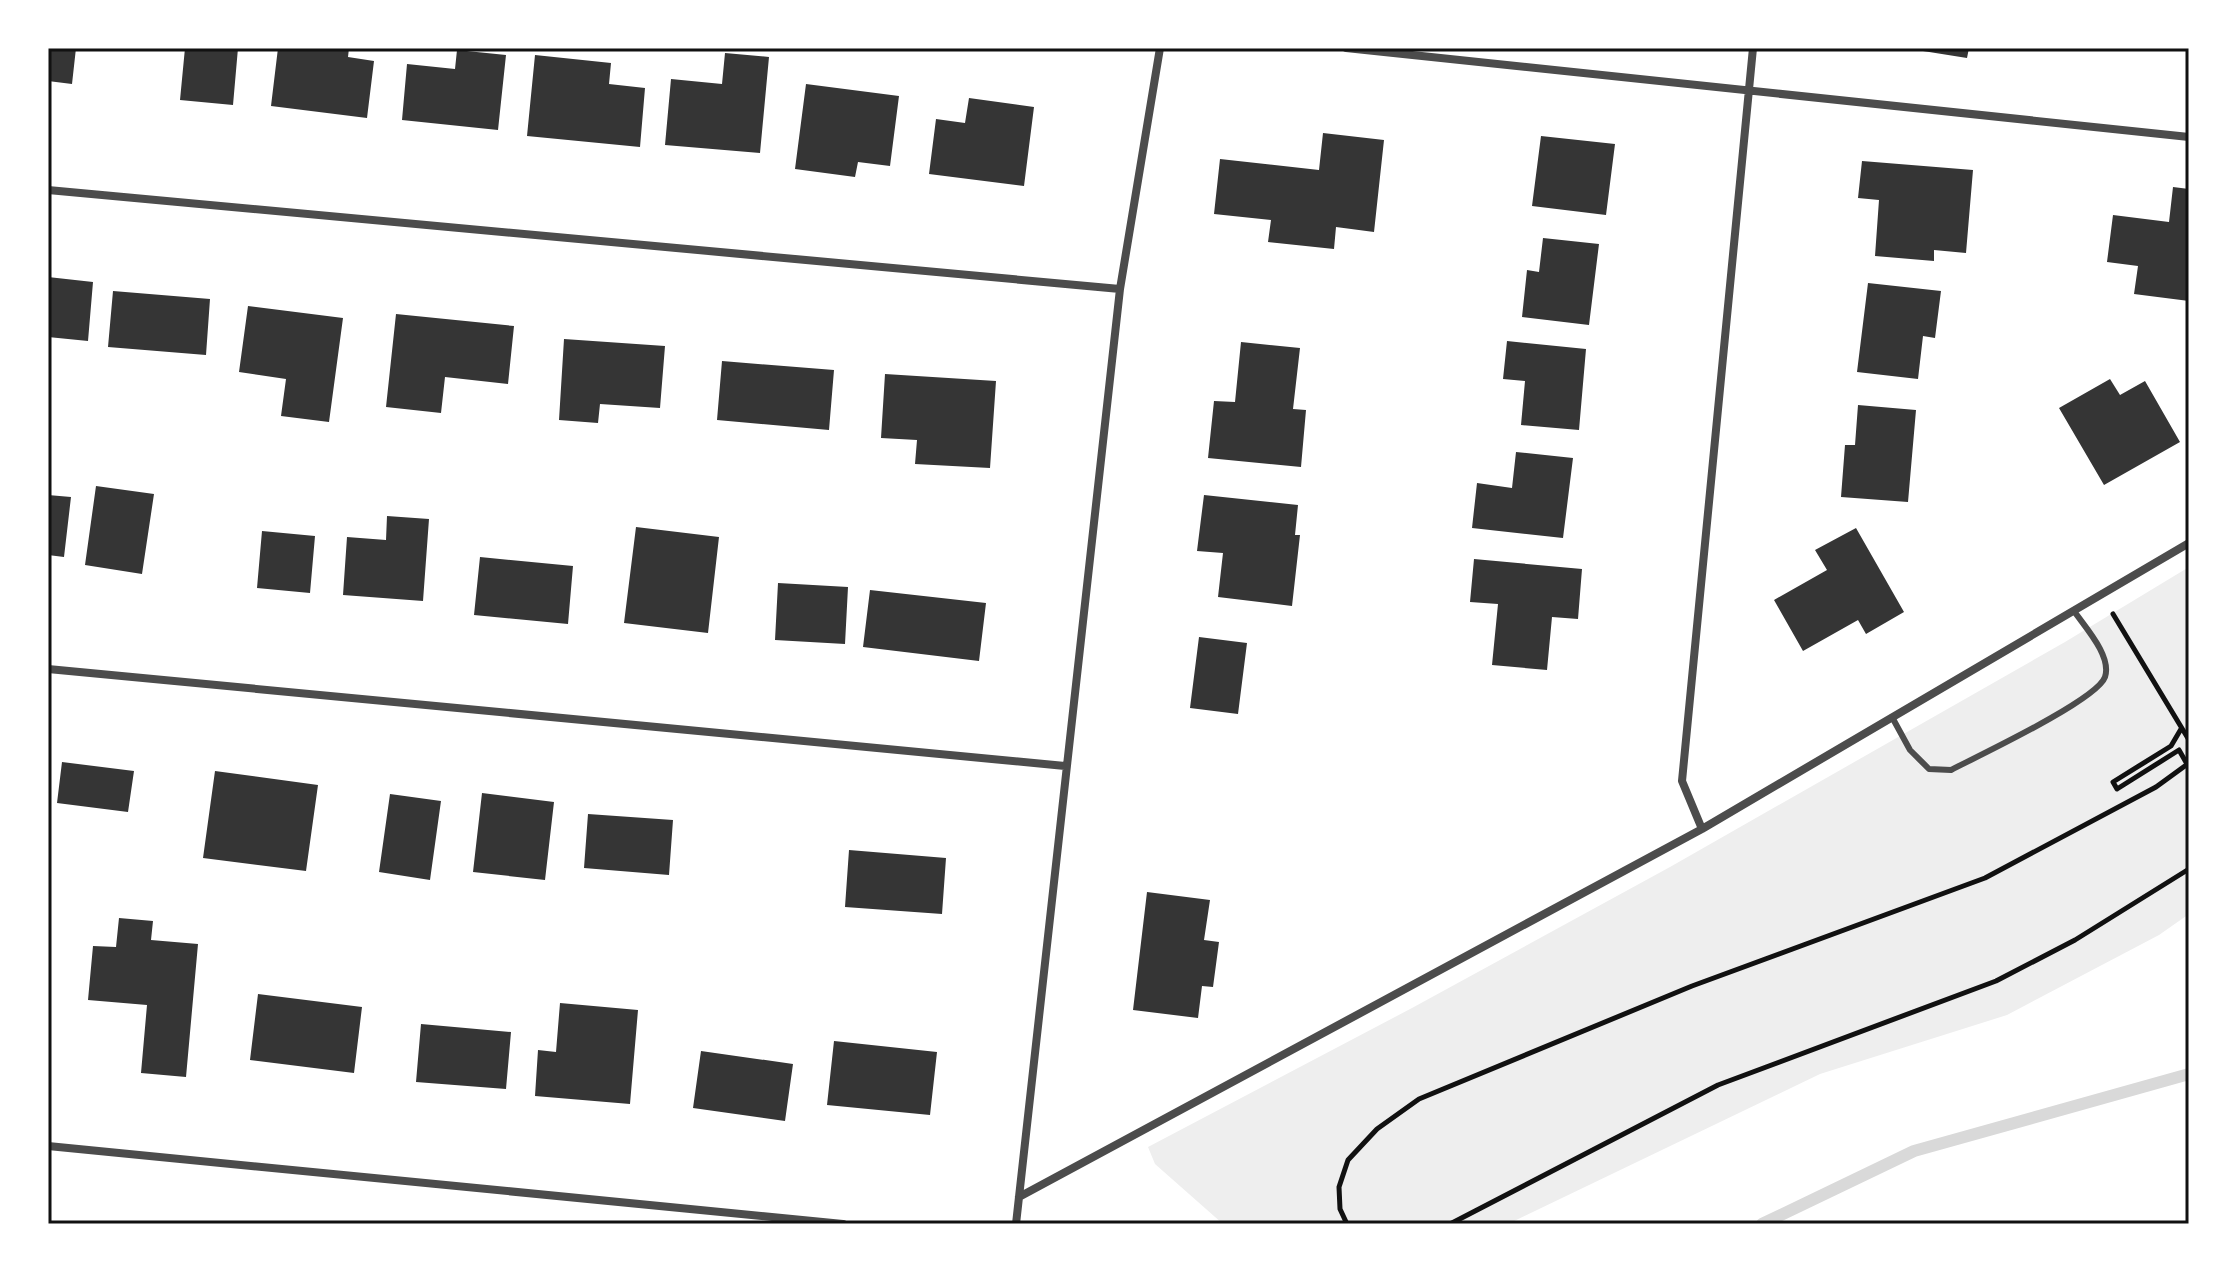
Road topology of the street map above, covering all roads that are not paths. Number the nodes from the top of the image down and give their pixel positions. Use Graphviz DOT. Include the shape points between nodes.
graph roads {
  1 [pos="1160,48"];
  2 [pos="1346,48"];
  3 [pos="1753,48"];
  4 [pos="1748,91"];
  5 [pos="2189,137"];
  6 [pos="48,190"];
  7 [pos="1120,289"];
  8 [pos="2189,543"];
  9 [pos="2074,611"];
  10 [pos="48,669"];
  11 [pos="1892,717"];
  12 [pos="1065,766"];
  13 [pos="1702,829"];
  14 [pos="48,1146"];
  15 [pos="1019,1197"];
  16 [pos="843,1224"];
  17 [pos="1016,1224"];
  1 -- 7 [label="street"];
  2 -- 4 [label="street"];
  3 -- 4 [label="street"];
  4 -- 5 [label="street"];
  4 -- 13 [label="street" via="1682,781"];
  6 -- 7 [label="street"];
  7 -- 12 [label="street"];
  8 -- 9 [label="street"];
  9 -- 11 [label="street"];
  9 -- 11 [label="lane" via="2106,666 2105,679 2087,698 1951,770 1929,769 1910,750"];
  10 -- 12 [label="street"];
  11 -- 13 [label="street"];
  12 -- 15 [label="street"];
  13 -- 15 [label="street"];
  14 -- 16 [label="street"];
  15 -- 17 [label="street"];
}
